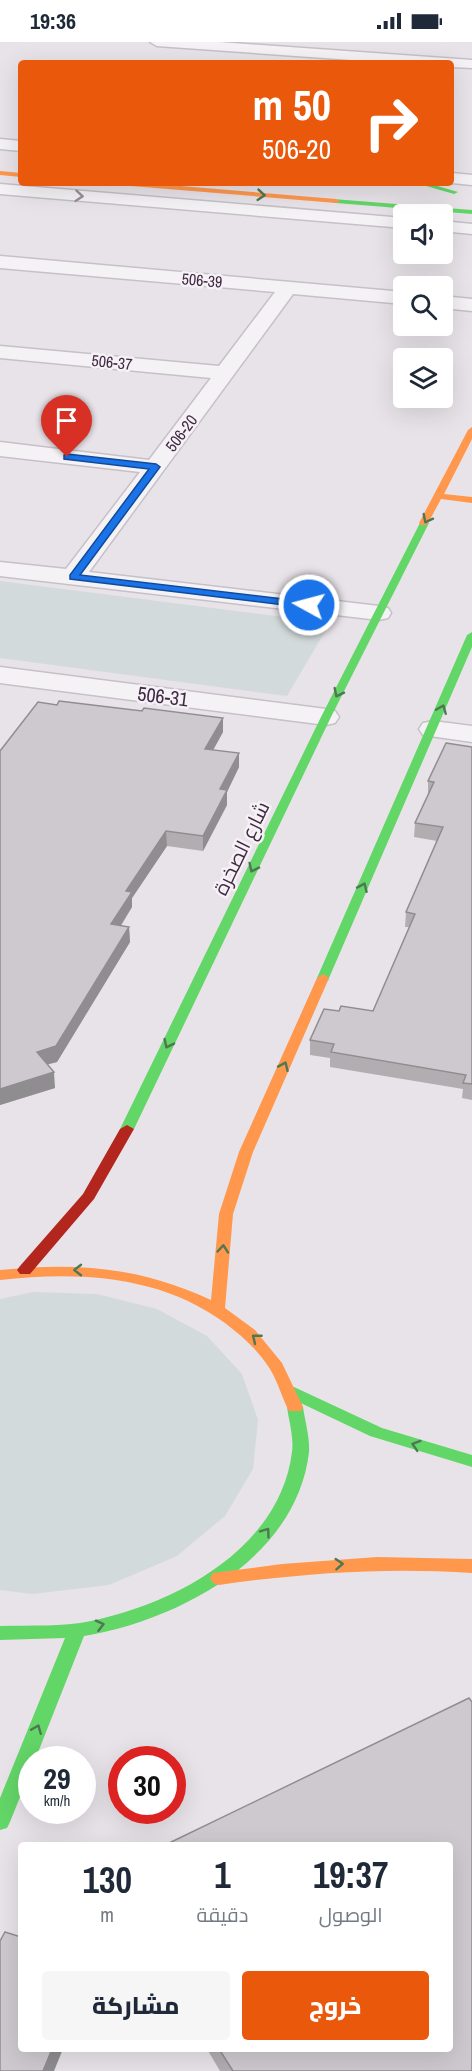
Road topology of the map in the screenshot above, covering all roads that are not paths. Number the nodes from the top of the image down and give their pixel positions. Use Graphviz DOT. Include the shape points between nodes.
graph roads {
  1 [pos="157,42"];
  2 [pos="290,46"];
  3 [pos="267,50"];
  4 [pos="258,60"];
  5 [pos="432,60"];
  6 [pos="454,62"];
  7 [pos="472,64"];
  8 [pos="0,144"];
  9 [pos="18,146"];
  10 [pos="0,156"];
  11 [pos="18,158"];
  12 [pos="0,173"];
  13 [pos="18,175"];
  14 [pos="472,180"];
  15 [pos="454,185"];
  16 [pos="454,185"];
  17 [pos="154,186"];
  18 [pos="0,189"];
  19 [pos="472,193"];
  20 [pos="472,213"];
  21 [pos="453,214"];
  22 [pos="393,216"];
  23 [pos="328,217"];
  24 [pos="393,222"];
  25 [pos="453,227"];
  26 [pos="472,229"];
  27 [pos="0,262"];
  28 [pos="288,288"];
  29 [pos="393,297"];
  30 [pos="453,303"];
  31 [pos="472,305"];
  32 [pos="0,352"];
  33 [pos="225,373"];
  34 [pos="472,430"];
  35 [pos="0,449"];
  36 [pos="156,467"];
  37 [pos="438,496"];
  38 [pos="472,500"];
  39 [pos="0,569"];
  40 [pos="73,577"];
  41 [pos="379,613"];
  42 [pos="472,635"];
  43 [pos="2,678"];
  44 [pos="326,717"];
  45 [pos="433,729"];
  46 [pos="472,734"];
  47 [pos="25,1270"];
  48 [pos="0,1275"];
  49 [pos="218,1308"];
  50 [pos="294,1393"];
  51 [pos="472,1461"];
  52 [pos="472,1566"];
  53 [pos="219,1578"];
  54 [pos="77,1631"];
  55 [pos="0,1633"];
  56 [pos="0,1822"];
  1 -- 3 [label="street"];
  2 -- 3 [label="street"];
  2 -- 5 [label="street"];
  3 -- 4 [label="street"];
  6 -- 7 [label="street"];
  8 -- 9 [label="street"];
  10 -- 11 [label="street"];
  12 -- 13 [label="street"];
  14 -- 15 [label="street"];
  16 -- 19 [label="street"];
  17 -- 20 [label="street, one-way"];
  18 -- 23 [label="street, one-way"];
  20 -- 21 [label="street"];
  22 -- 23 [label="street"];
  23 -- 24 [label="street"];
  25 -- 26 [label="street"];
  27 -- 28 [label="street, 506-39"];
  28 -- 29 [label="street, 506-39"];
  28 -- 33 [label="street, 506-20"];
  30 -- 31 [label="street"];
  32 -- 33 [label="street, 506-37"];
  33 -- 36 [label="street, 506-20"];
  34 -- 37 [label="street, شارع الصخرة"];
  35 -- 36 [label="street"];
  36 -- 40 [label="street, 506-20"];
  37 -- 38 [label="street"];
  37 -- 41 [label="street, شارع الصخرة, one-way"];
  39 -- 40 [label="street"];
  40 -- 41 [label="street"];
  41 -- 44 [label="street, شارع الصخرة, one-way"];
  45 -- 42 [label="street, one-way"];
  43 -- 44 [label="street, 506-31"];
  44 -- 47 [label="street, شارع الصخرة, one-way" via="123,1138 89,1196"];
  45 -- 46 [label="street"];
  49 -- 45 [label="street, one-way" via="226,1214 246,1152"];
  47 -- 48 [label="street"];
  49 -- 47 [label="street, one-way" via="160,1282 94,1270"];
  50 -- 49 [label="street, one-way" via="265,1346"];
  51 -- 50 [label="street, one-way" via="376,1432"];
  53 -- 50 [label="street, one-way" via="264,1537 293,1489 303,1440"];
  53 -- 52 [label="street, one-way" via="297,1567 376,1562"];
  54 -- 53 [label="street, one-way" via="153,1612"];
  54 -- 55 [label="street"];
  56 -- 54 [label="street, one-way"];
}
